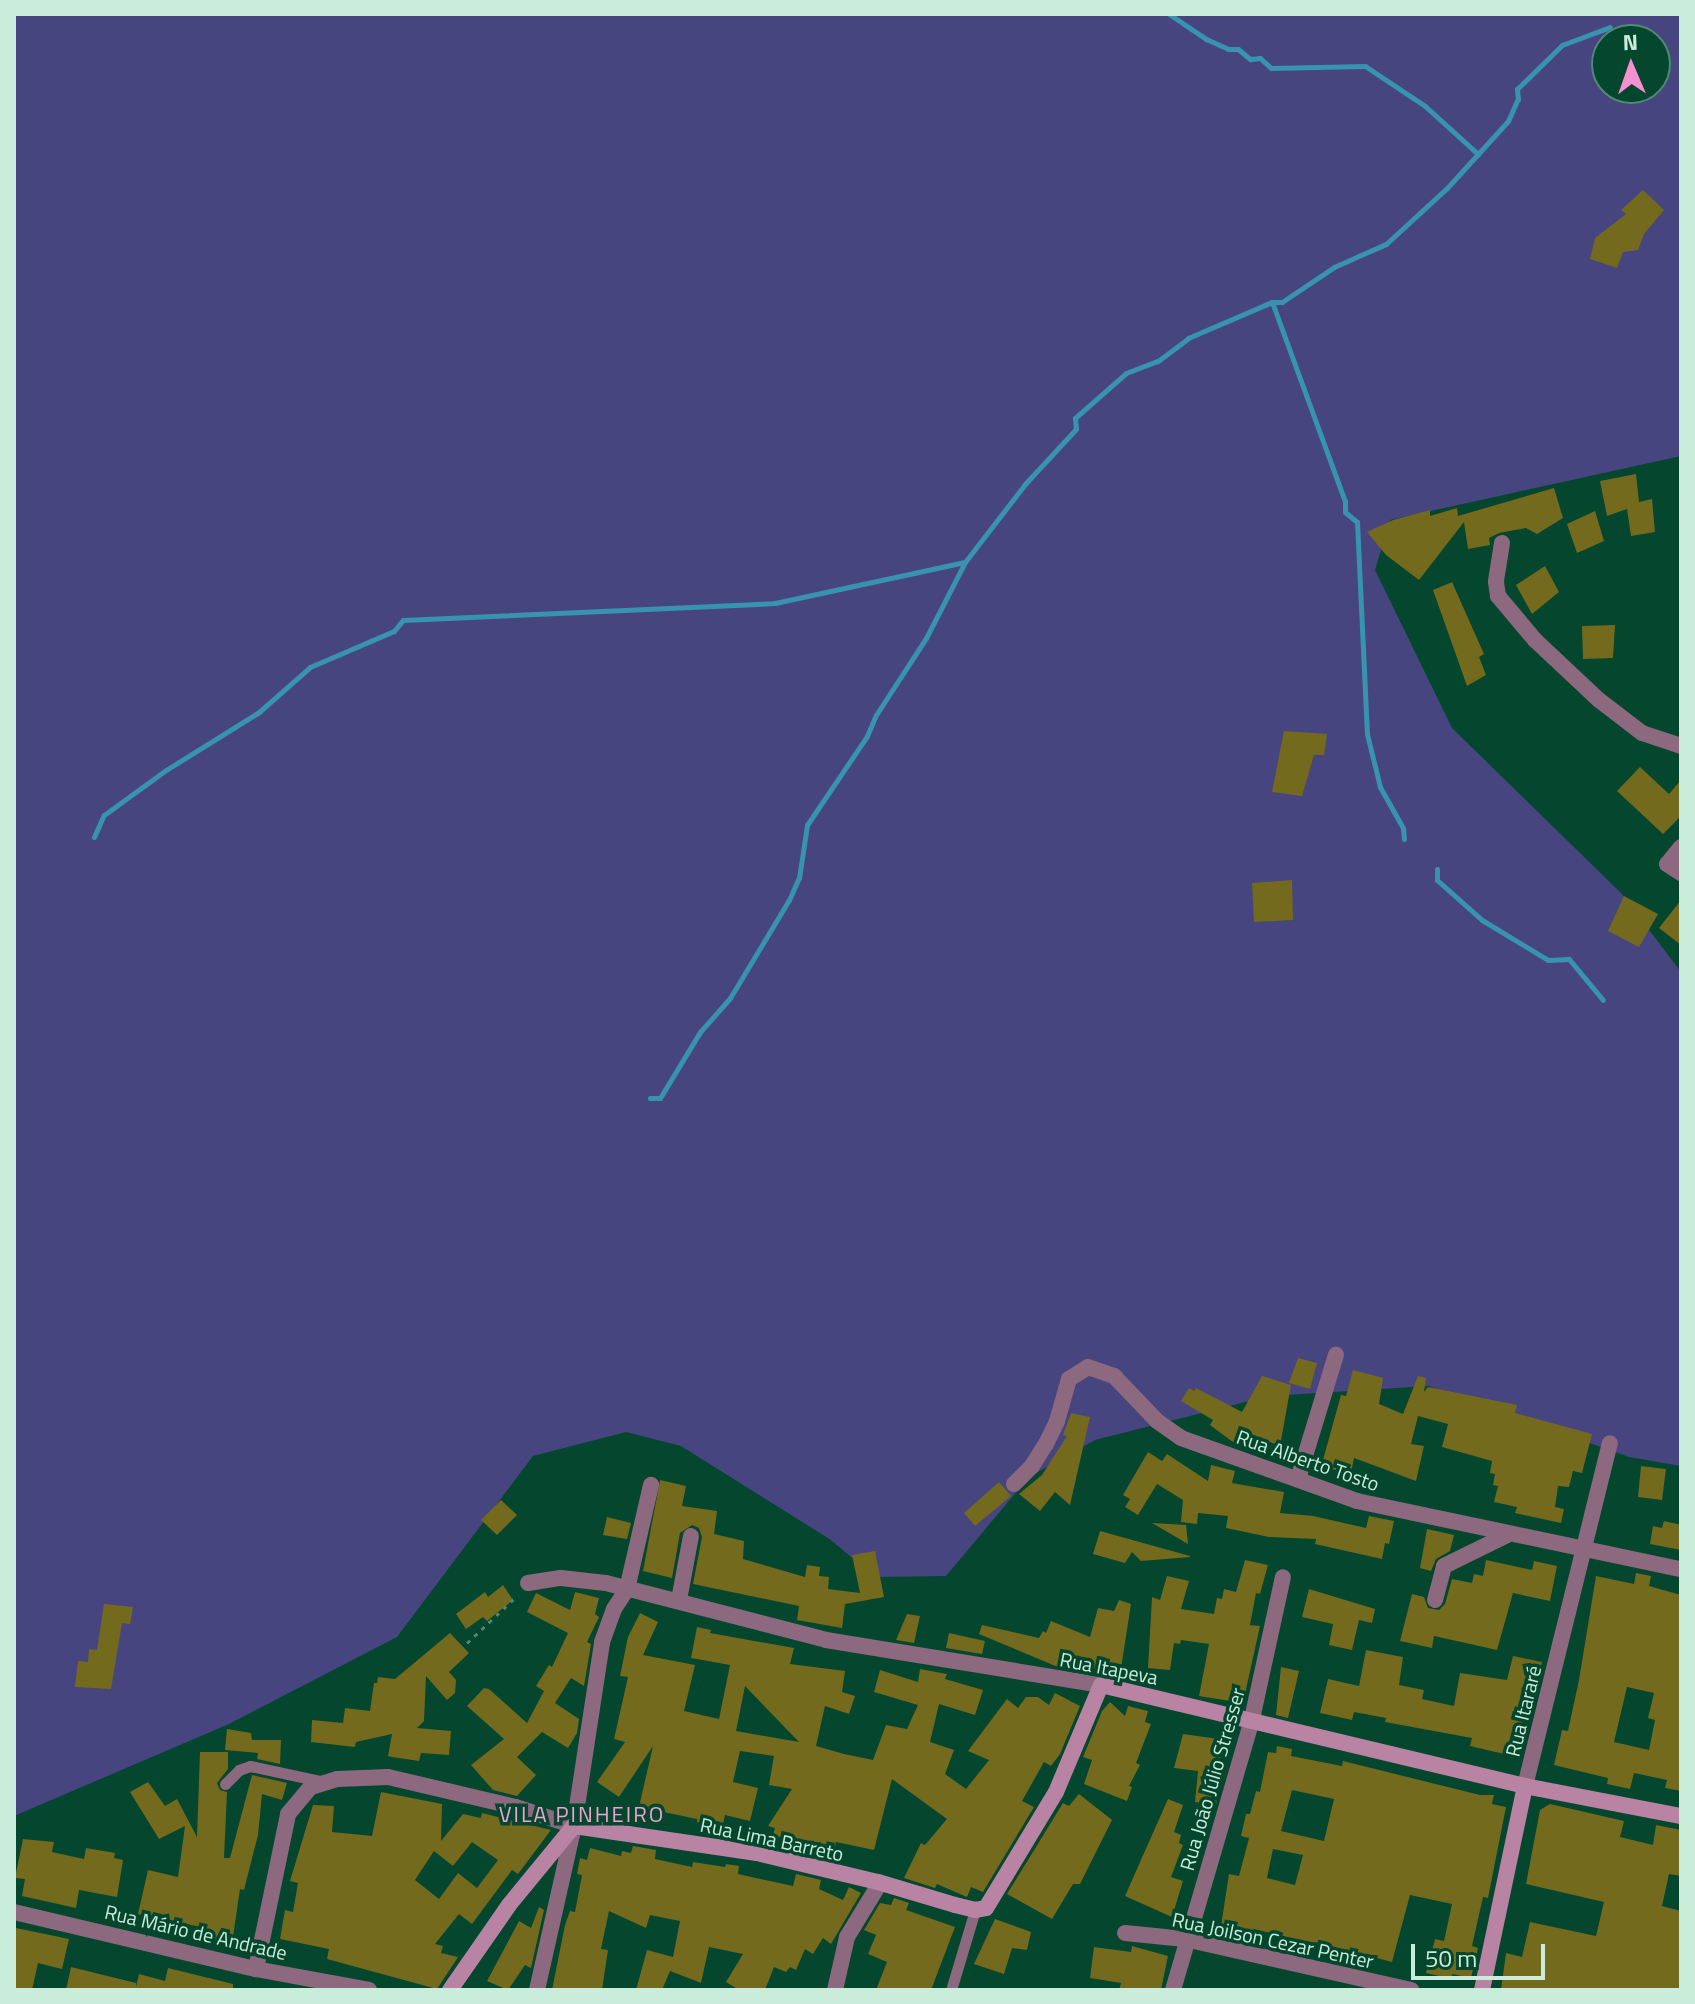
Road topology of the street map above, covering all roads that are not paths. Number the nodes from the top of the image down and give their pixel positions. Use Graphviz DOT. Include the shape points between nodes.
graph roads {
  1 [pos="1502,543"];
  2 [pos="1681,746"];
  3 [pos="1681,847"];
  4 [pos="1674,869"];
  5 [pos="1336,1355"];
  6 [pos="1610,1443"];
  7 [pos="1298,1479"];
  8 [pos="1014,1484"];
  9 [pos="651,1485"];
  10 [pos="1509,1534"];
  11 [pos="691,1536"];
  12 [pos="1583,1550"];
  13 [pos="1681,1569"];
  14 [pos="1283,1577"];
  15 [pos="528,1583"];
  16 [pos="627,1589"];
  17 [pos="679,1600"];
  18 [pos="1435,1600"];
  19 [pos="1101,1685"];
  20 [pos="1252,1719"];
  21 [pos="325,1782"];
  22 [pos="225,1784"];
  23 [pos="1525,1786"];
  24 [pos="1681,1816"];
  25 [pos="574,1826"];
  26 [pos="880,1883"];
  27 [pos="980,1909"];
  28 [pos="14,1912"];
  29 [pos="1125,1933"];
  30 [pos="1185,1939"];
  31 [pos="256,1969"];
  32 [pos="369,1990"];
  33 [pos="450,1990"];
  34 [pos="537,1990"];
  35 [pos="835,1990"];
  36 [pos="951,1990"];
  37 [pos="1173,1990"];
  38 [pos="1411,1990"];
  39 [pos="1482,1990"];
  1 -- 2 [label="street" via="1498,596 1535,640 1642,733"];
  3 -- 4 [label="street"];
  5 -- 7 [label="street"];
  6 -- 12 [label="street, Rua Itararé"];
  7 -- 8 [label="street, Rua Alberto Tosto" via="1181,1438 1114,1376 1088,1367 1069,1379 1046,1444"];
  7 -- 10 [label="street, Rua Alberto Tosto" via="1357,1501"];
  9 -- 16 [label="street"];
  10 -- 12 [label="street, Rua Alberto Tosto"];
  10 -- 18 [label="street" via="1444,1566"];
  11 -- 17 [label="street"];
  12 -- 13 [label="street, Rua Alberto Tosto"];
  12 -- 23 [label="street, Rua Itararé"];
  14 -- 20 [label="street, Rua João Júlio Stresser"];
  15 -- 16 [label="street, Rua Itapeva" via="561,1578"];
  16 -- 17 [label="street, Rua Itapeva"];
  16 -- 25 [label="street" via="602,1642"];
  17 -- 19 [label="street, Rua Itapeva" via="826,1640"];
  19 -- 20 [label="street, Rua Itapeva"];
  19 -- 27 [label="street" via="1056,1792"];
  20 -- 23 [label="street, Rua Itapeva"];
  20 -- 30 [label="street, Rua João Júlio Stresser" via="1223,1829"];
  21 -- 22 [label="lane, Rua Lima Barreto" via="250,1766"];
  21 -- 25 [label="street, Rua Lima Barreto" via="388,1777"];
  21 -- 31 [label="street" via="311,1787 288,1814"];
  23 -- 24 [label="street, Rua Itapeva"];
  23 -- 39 [label="street, Rua Itararé"];
  25 -- 26 [label="street, Rua Lima Barreto" via="757,1853"];
  25 -- 33 [label="street" via="509,1905"];
  25 -- 34 [label="street"];
  26 -- 27 [label="street, Rua Lima Barreto"];
  26 -- 35 [label="street" via="847,1937"];
  27 -- 36 [label="lane"];
  28 -- 31 [label="street, Rua Mário de Andrade"];
  29 -- 30 [label="street, Rua Joilson Cezar Penter"];
  30 -- 37 [label="street, Rua João Júlio Stresser"];
  30 -- 38 [label="street, Rua Joilson Cezar Penter"];
  31 -- 32 [label="street, Rua Mário de Andrade"];
}
